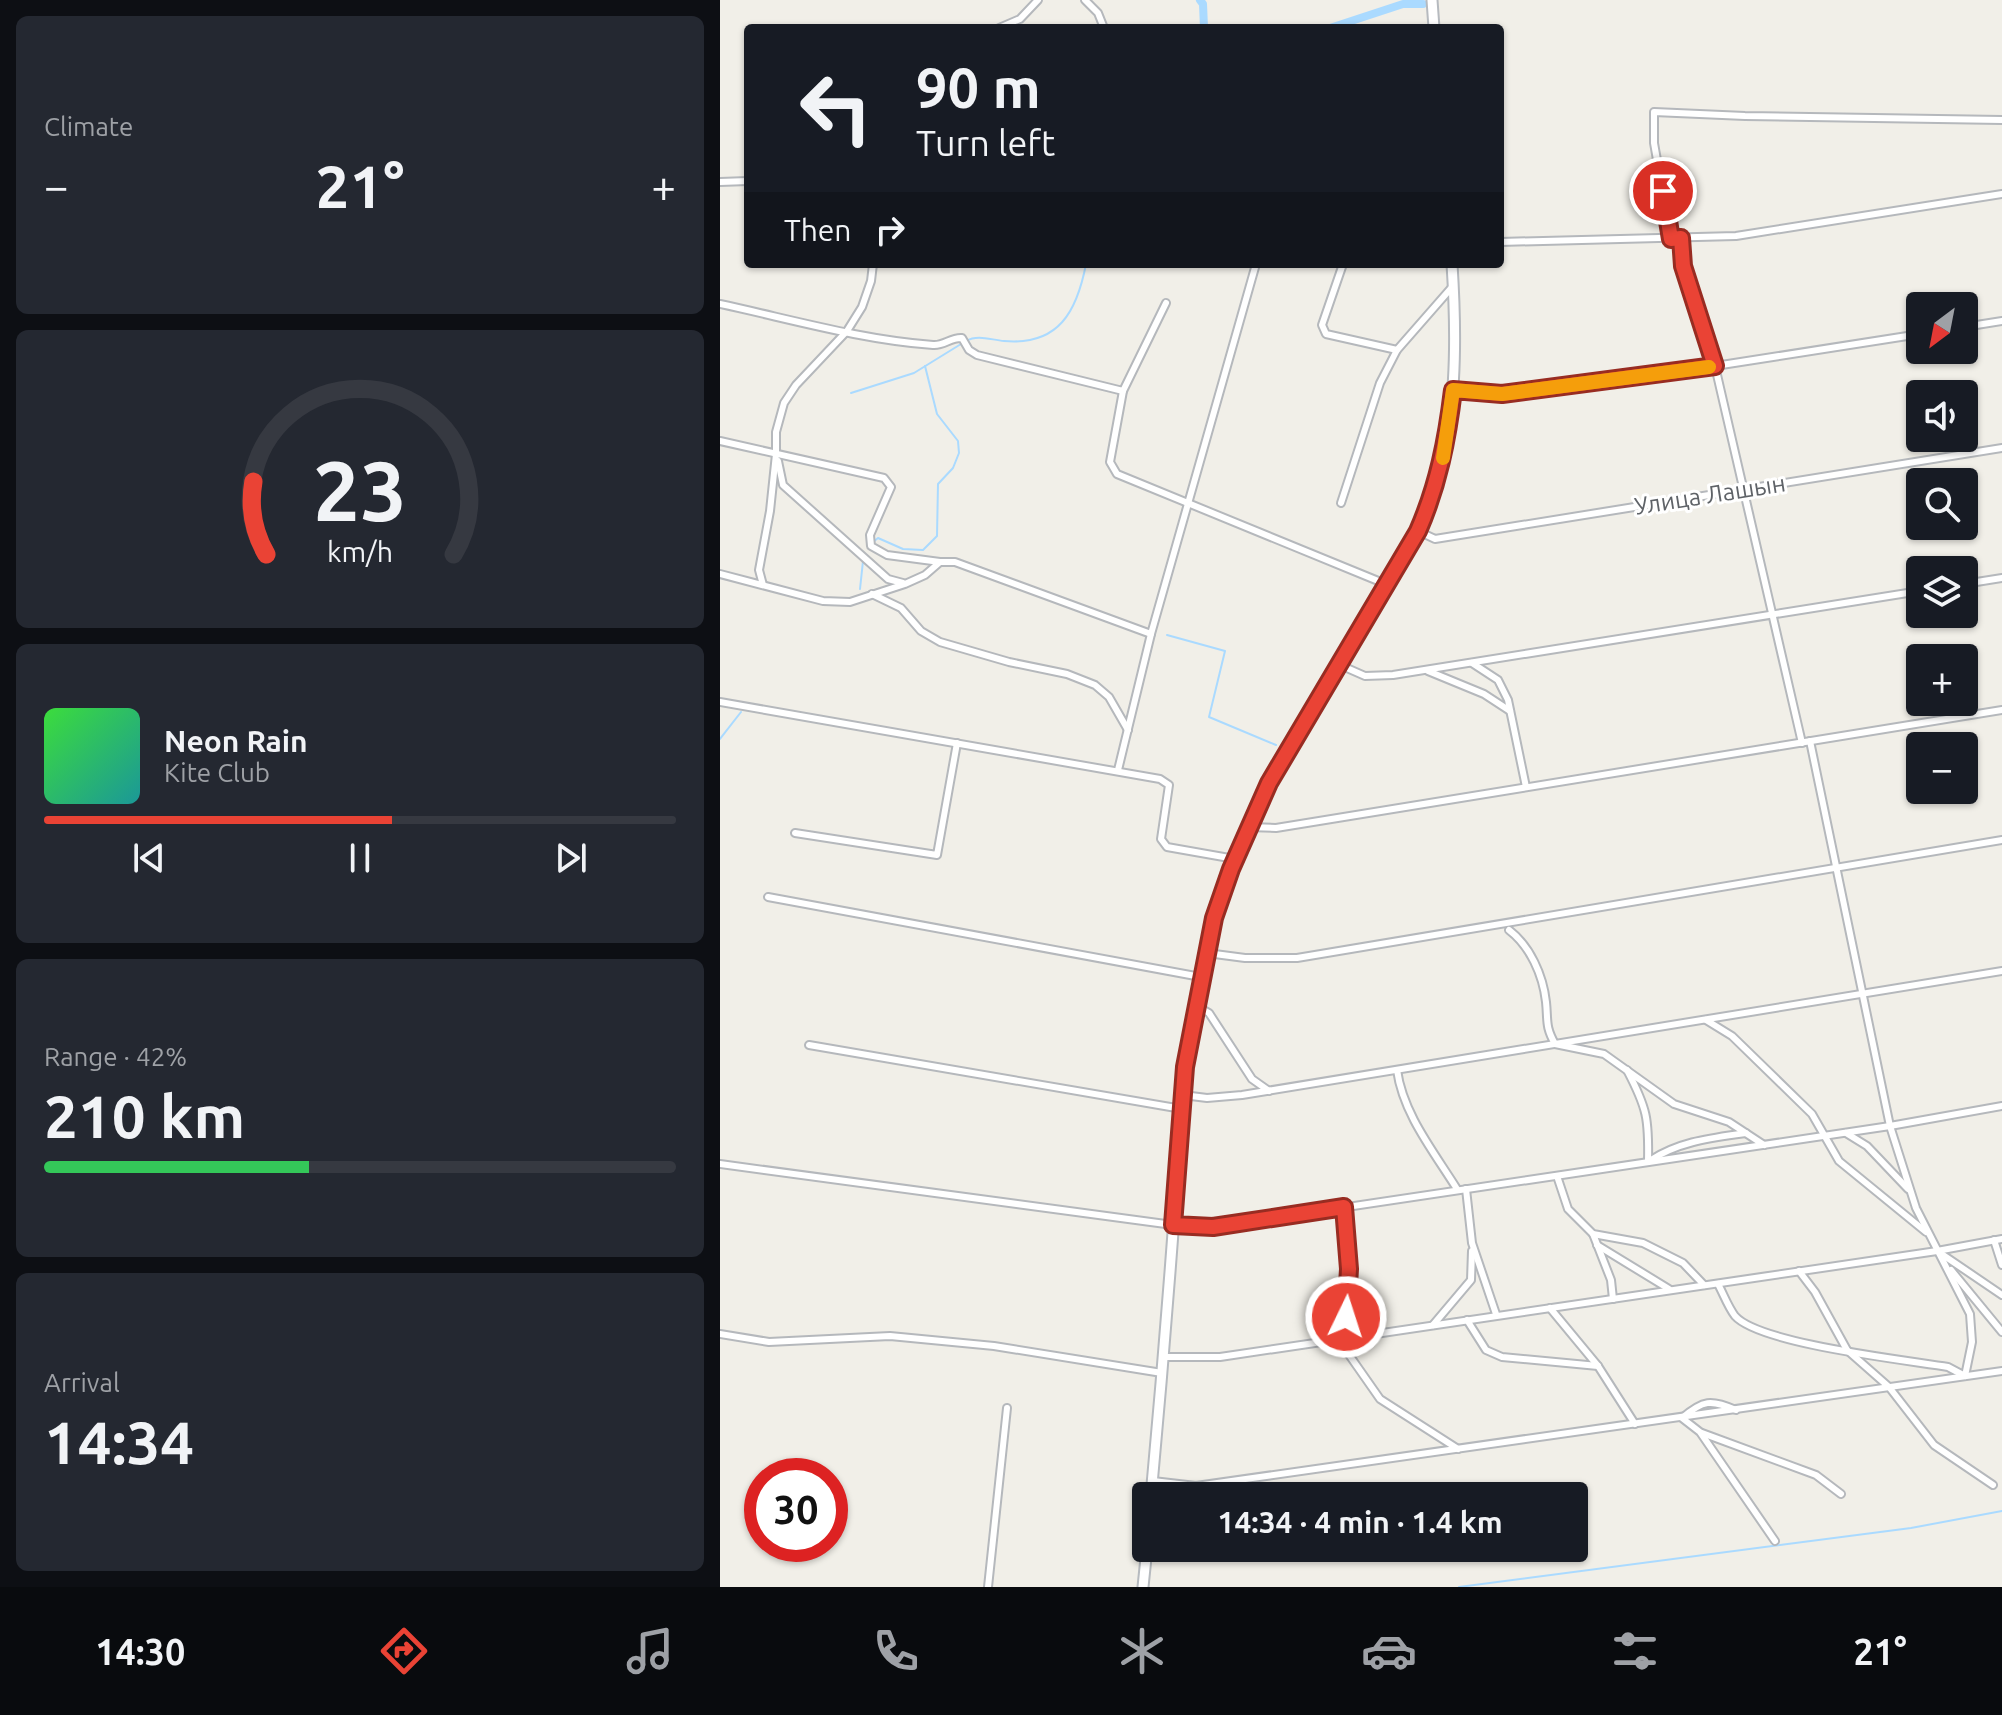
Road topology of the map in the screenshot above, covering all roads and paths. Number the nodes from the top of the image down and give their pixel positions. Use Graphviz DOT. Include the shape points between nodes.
graph roads {
  1 [pos="1038,0"];
  2 [pos="1085,0"];
  3 [pos="1432,0"];
  4 [pos="1008,24"];
  5 [pos="1102,24"];
  6 [pos="1434,24"];
  7 [pos="2002,120"];
  8 [pos="744,181"];
  9 [pos="720,182"];
  10 [pos="2002,194"];
  11 [pos="1681,238"];
  12 [pos="1671,239"];
  13 [pos="1504,242"];
  14 [pos="873,268"];
  15 [pos="1255,268"];
  16 [pos="1342,268"];
  17 [pos="1452,268"];
  18 [pos="1453,286"];
  19 [pos="1166,303"];
  20 [pos="720,304"];
  21 [pos="2002,321"];
  22 [pos="1978,325"];
  23 [pos="847,331"];
  24 [pos="1906,336"];
  25 [pos="1397,350"];
  26 [pos="1715,366"];
  27 [pos="1453,390"];
  28 [pos="1123,391"];
  29 [pos="720,441"];
  30 [pos="2002,448"];
  31 [pos="776,454"];
  32 [pos="1745,489"];
  33 [pos="1341,503"];
  34 [pos="1190,504"];
  35 [pos="1418,531"];
  36 [pos="940,562"];
  37 [pos="720,574"];
  38 [pos="2002,578"];
  39 [pos="1978,582"];
  40 [pos="905,584"];
  41 [pos="763,585"];
  42 [pos="1388,585"];
  43 [pos="1906,593"];
  44 [pos="872,594"];
  45 [pos="1773,615"];
  46 [pos="1151,634"];
  47 [pos="1472,663"];
  48 [pos="1340,665"];
  49 [pos="1426,670"];
  50 [pos="720,702"];
  51 [pos="2002,710"];
  52 [pos="1510,711"];
  53 [pos="1128,730"];
  54 [pos="1806,742"];
  55 [pos="957,743"];
  56 [pos="1118,770"];
  57 [pos="1526,787"];
  58 [pos="1248,827"];
  59 [pos="795,833"];
  60 [pos="2002,840"];
  61 [pos="1235,859"];
  62 [pos="1836,867"];
  63 [pos="768,897"];
  64 [pos="1509,930"];
  65 [pos="1207,953"];
  66 [pos="2002,971"];
  67 [pos="1201,977"];
  68 [pos="1863,994"];
  69 [pos="1197,1006"];
  70 [pos="1706,1020"];
  71 [pos="1592,1038"];
  72 [pos="1555,1044"];
  73 [pos="809,1045"];
  74 [pos="1604,1054"];
  75 [pos="1625,1067"];
  76 [pos="1397,1070"];
  77 [pos="1269,1091"];
  78 [pos="1183,1095"];
  79 [pos="2002,1106"];
  80 [pos="1182,1109"];
  81 [pos="1890,1126"];
  82 [pos="1746,1133"];
  83 [pos="1845,1133"];
  84 [pos="1824,1135"];
  85 [pos="1764,1145"];
  86 [pos="1648,1162"];
  87 [pos="720,1164"];
  88 [pos="1557,1176"];
  89 [pos="1457,1189"];
  90 [pos="1466,1189"];
  91 [pos="1911,1192"];
  92 [pos="1344,1207"];
  93 [pos="1173,1225"];
  94 [pos="1593,1234"];
  95 [pos="1929,1235"];
  96 [pos="1998,1239"];
  97 [pos="1472,1243"];
  98 [pos="1597,1245"];
  99 [pos="1937,1251"];
  100 [pos="2002,1265"];
  101 [pos="1799,1271"];
  102 [pos="1718,1284"];
  103 [pos="1704,1286"];
  104 [pos="1669,1290"];
  105 [pos="2002,1295"];
  106 [pos="1613,1299"];
  107 [pos="1550,1308"];
  108 [pos="1496,1314"];
  109 [pos="1467,1320"];
  110 [pos="1433,1325"];
  111 [pos="2002,1332"];
  112 [pos="720,1334"];
  113 [pos="1338,1339"];
  114 [pos="1847,1350"];
  115 [pos="1163,1357"];
  116 [pos="1598,1366"];
  117 [pos="2002,1371"];
  118 [pos="1162,1373"];
  119 [pos="1965,1376"];
  120 [pos="1889,1387"];
  121 [pos="1007,1408"];
  122 [pos="1682,1418"];
  123 [pos="1635,1424"];
  124 [pos="1700,1432"];
  125 [pos="1458,1449"];
  126 [pos="1153,1481"];
  127 [pos="1993,1485"];
  128 [pos="1841,1494"];
  129 [pos="1775,1541"];
  130 [pos="1146,1562"];
  131 [pos="988,1587"];
  132 [pos="1143,1587"];
  1 -- 4 [label="street"];
  2 -- 5 [label="street"];
  3 -- 6 [label="main road"];
  7 -- 12 [label="street" via="1654,112 1654,143"];
  8 -- 9 [label="street"];
  10 -- 11 [label="street" via="1736,236"];
  11 -- 12 [label="street"];
  11 -- 26 [label="street" via="1683,266"];
  12 -- 13 [label="street"];
  14 -- 23 [label="street" via="862,307"];
  15 -- 34 [label="street"];
  16 -- 25 [label="street" via="1322,325 1326,334"];
  17 -- 18 [label="main road"];
  18 -- 25 [label="street"];
  18 -- 27 [label="main road"];
  19 -- 28 [label="street"];
  20 -- 23 [label="street"];
  21 -- 22 [label="street"];
  23 -- 28 [label="street" via="939,346 951,337 962,338 977,355"];
  23 -- 31 [label="street" via="784,403"];
  24 -- 26 [label="street"];
  25 -- 33 [label="street" via="1380,383"];
  26 -- 27 [label="street" via="1502,394"];
  26 -- 32 [label="street"];
  27 -- 35 [label="main road" via="1442,461"];
  28 -- 34 [label="street" via="1110,462 1117,474"];
  29 -- 31 [label="street"];
  30 -- 32 [label="street, Улица Лашын"];
  31 -- 36 [label="street" via="884,478 891,487 870,535 871,546 887,555"];
  31 -- 40 [label="street" via="783,485 888,579"];
  31 -- 41 [label="street" via="759,570"];
  32 -- 35 [label="street, Улица Лашын" via="1435,539"];
  32 -- 45 [label="street"];
  34 -- 42 [label="street"];
  34 -- 46 [label="street"];
  35 -- 42 [label="main road"];
  36 -- 40 [label="street"];
  36 -- 46 [label="street" via="955,562"];
  37 -- 41 [label="street"];
  38 -- 39 [label="street"];
  40 -- 44 [label="street"];
  41 -- 44 [label="street" via="823,601 850,602"];
  42 -- 48 [label="main road"];
  43 -- 45 [label="street"];
  44 -- 53 [label="street" via="901,608 921,631 940,642 1095,685 1109,697"];
  45 -- 47 [label="street"];
  45 -- 54 [label="street"];
  46 -- 53 [label="street"];
  47 -- 49 [label="street"];
  47 -- 52 [label="street" via="1498,680"];
  48 -- 49 [label="street" via="1365,676"];
  48 -- 58 [label="main road"];
  49 -- 52 [label="street"];
  50 -- 55 [label="street"];
  51 -- 54 [label="street"];
  52 -- 57 [label="street"];
  53 -- 56 [label="street"];
  54 -- 57 [label="street"];
  54 -- 62 [label="street"];
  55 -- 56 [label="street"];
  55 -- 59 [label="street" via="937,855"];
  56 -- 61 [label="street" via="1169,785 1161,839 1167,847"];
  57 -- 58 [label="street" via="1276,828"];
  58 -- 61 [label="main road"];
  60 -- 62 [label="street"];
  61 -- 65 [label="main road"];
  62 -- 65 [label="street" via="1297,958"];
  62 -- 68 [label="street"];
  63 -- 67 [label="street"];
  64 -- 72 [label="street" via="1532,958 1546,1000 1546,1029"];
  65 -- 67 [label="main road"];
  66 -- 68 [label="street"];
  67 -- 69 [label="main road"];
  68 -- 70 [label="street"];
  68 -- 81 [label="street"];
  69 -- 77 [label="street" via="1209,1013 1252,1079"];
  69 -- 78 [label="main road"];
  70 -- 71 [label="street"];
  70 -- 84 [label="street" via="1732,1036 1812,1114"];
  71 -- 72 [label="street"];
  71 -- 74 [label="street"];
  72 -- 74 [label="street"];
  72 -- 76 [label="street"];
  73 -- 80 [label="street"];
  74 -- 75 [label="street"];
  75 -- 82 [label="street" via="1674,1104"];
  75 -- 86 [label="street" via="1649,1123"];
  76 -- 77 [label="street"];
  76 -- 89 [label="street" via="1412,1115"];
  77 -- 78 [label="street" via="1207,1098"];
  78 -- 80 [label="main road"];
  79 -- 81 [label="street"];
  80 -- 93 [label="main road"];
  81 -- 83 [label="street"];
  81 -- 91 [label="street"];
  82 -- 85 [label="street"];
  82 -- 86 [label="street" via="1687,1143"];
  83 -- 84 [label="street"];
  83 -- 91 [label="street" via="1867,1146"];
  84 -- 85 [label="street"];
  84 -- 95 [label="street" via="1839,1161"];
  85 -- 86 [label="street"];
  86 -- 88 [label="street"];
  87 -- 93 [label="street"];
  88 -- 90 [label="street"];
  88 -- 94 [label="street" via="1568,1209"];
  89 -- 90 [label="street"];
  89 -- 92 [label="street"];
  90 -- 97 [label="street"];
  91 -- 95 [label="street"];
  92 -- 93 [label="street" via="1213,1227"];
  92 -- 113 [label="street" via="1349,1269 1346,1317"];
  93 -- 115 [label="main road"];
  94 -- 98 [label="street"];
  94 -- 103 [label="street" via="1643,1243 1683,1263"];
  95 -- 99 [label="street"];
  96 -- 99 [label="street"];
  96 -- 100 [label="street"];
  97 -- 108 [label="street"];
  97 -- 110 [label="street" via="1471,1280"];
  98 -- 104 [label="street"];
  98 -- 106 [label="street"];
  99 -- 101 [label="street"];
  99 -- 105 [label="street"];
  99 -- 111 [label="street"];
  99 -- 119 [label="street" via="1970,1314 1972,1342"];
  101 -- 102 [label="street"];
  101 -- 114 [label="street"];
  102 -- 103 [label="street"];
  102 -- 114 [label="street" via="1736,1317 1755,1329"];
  103 -- 104 [label="street"];
  104 -- 106 [label="street"];
  106 -- 107 [label="street"];
  107 -- 108 [label="street"];
  107 -- 116 [label="street"];
  108 -- 109 [label="street"];
  109 -- 110 [label="street"];
  109 -- 116 [label="street" via="1486,1350 1502,1357"];
  110 -- 113 [label="street"];
  112 -- 118 [label="street" via="769,1342 890,1336 994,1346"];
  113 -- 115 [label="street" via="1220,1357"];
  113 -- 125 [label="street" via="1380,1399"];
  114 -- 119 [label="street" via="1948,1367"];
  114 -- 120 [label="street"];
  115 -- 118 [label="main road"];
  116 -- 123 [label="street"];
  117 -- 119 [label="street"];
  118 -- 126 [label="main road"];
  119 -- 120 [label="street"];
  120 -- 122 [label="street"];
  120 -- 127 [label="street" via="1934,1445"];
  121 -- 131 [label="street"];
  122 -- 123 [label="street"];
  122 -- 124 [label="street"];
  123 -- 125 [label="street"];
  124 -- 128 [label="street" via="1816,1475"];
  124 -- 129 [label="street"];
  125 -- 126 [label="street" via="1196,1486"];
  130 -- 132 [label="main road"];
}
